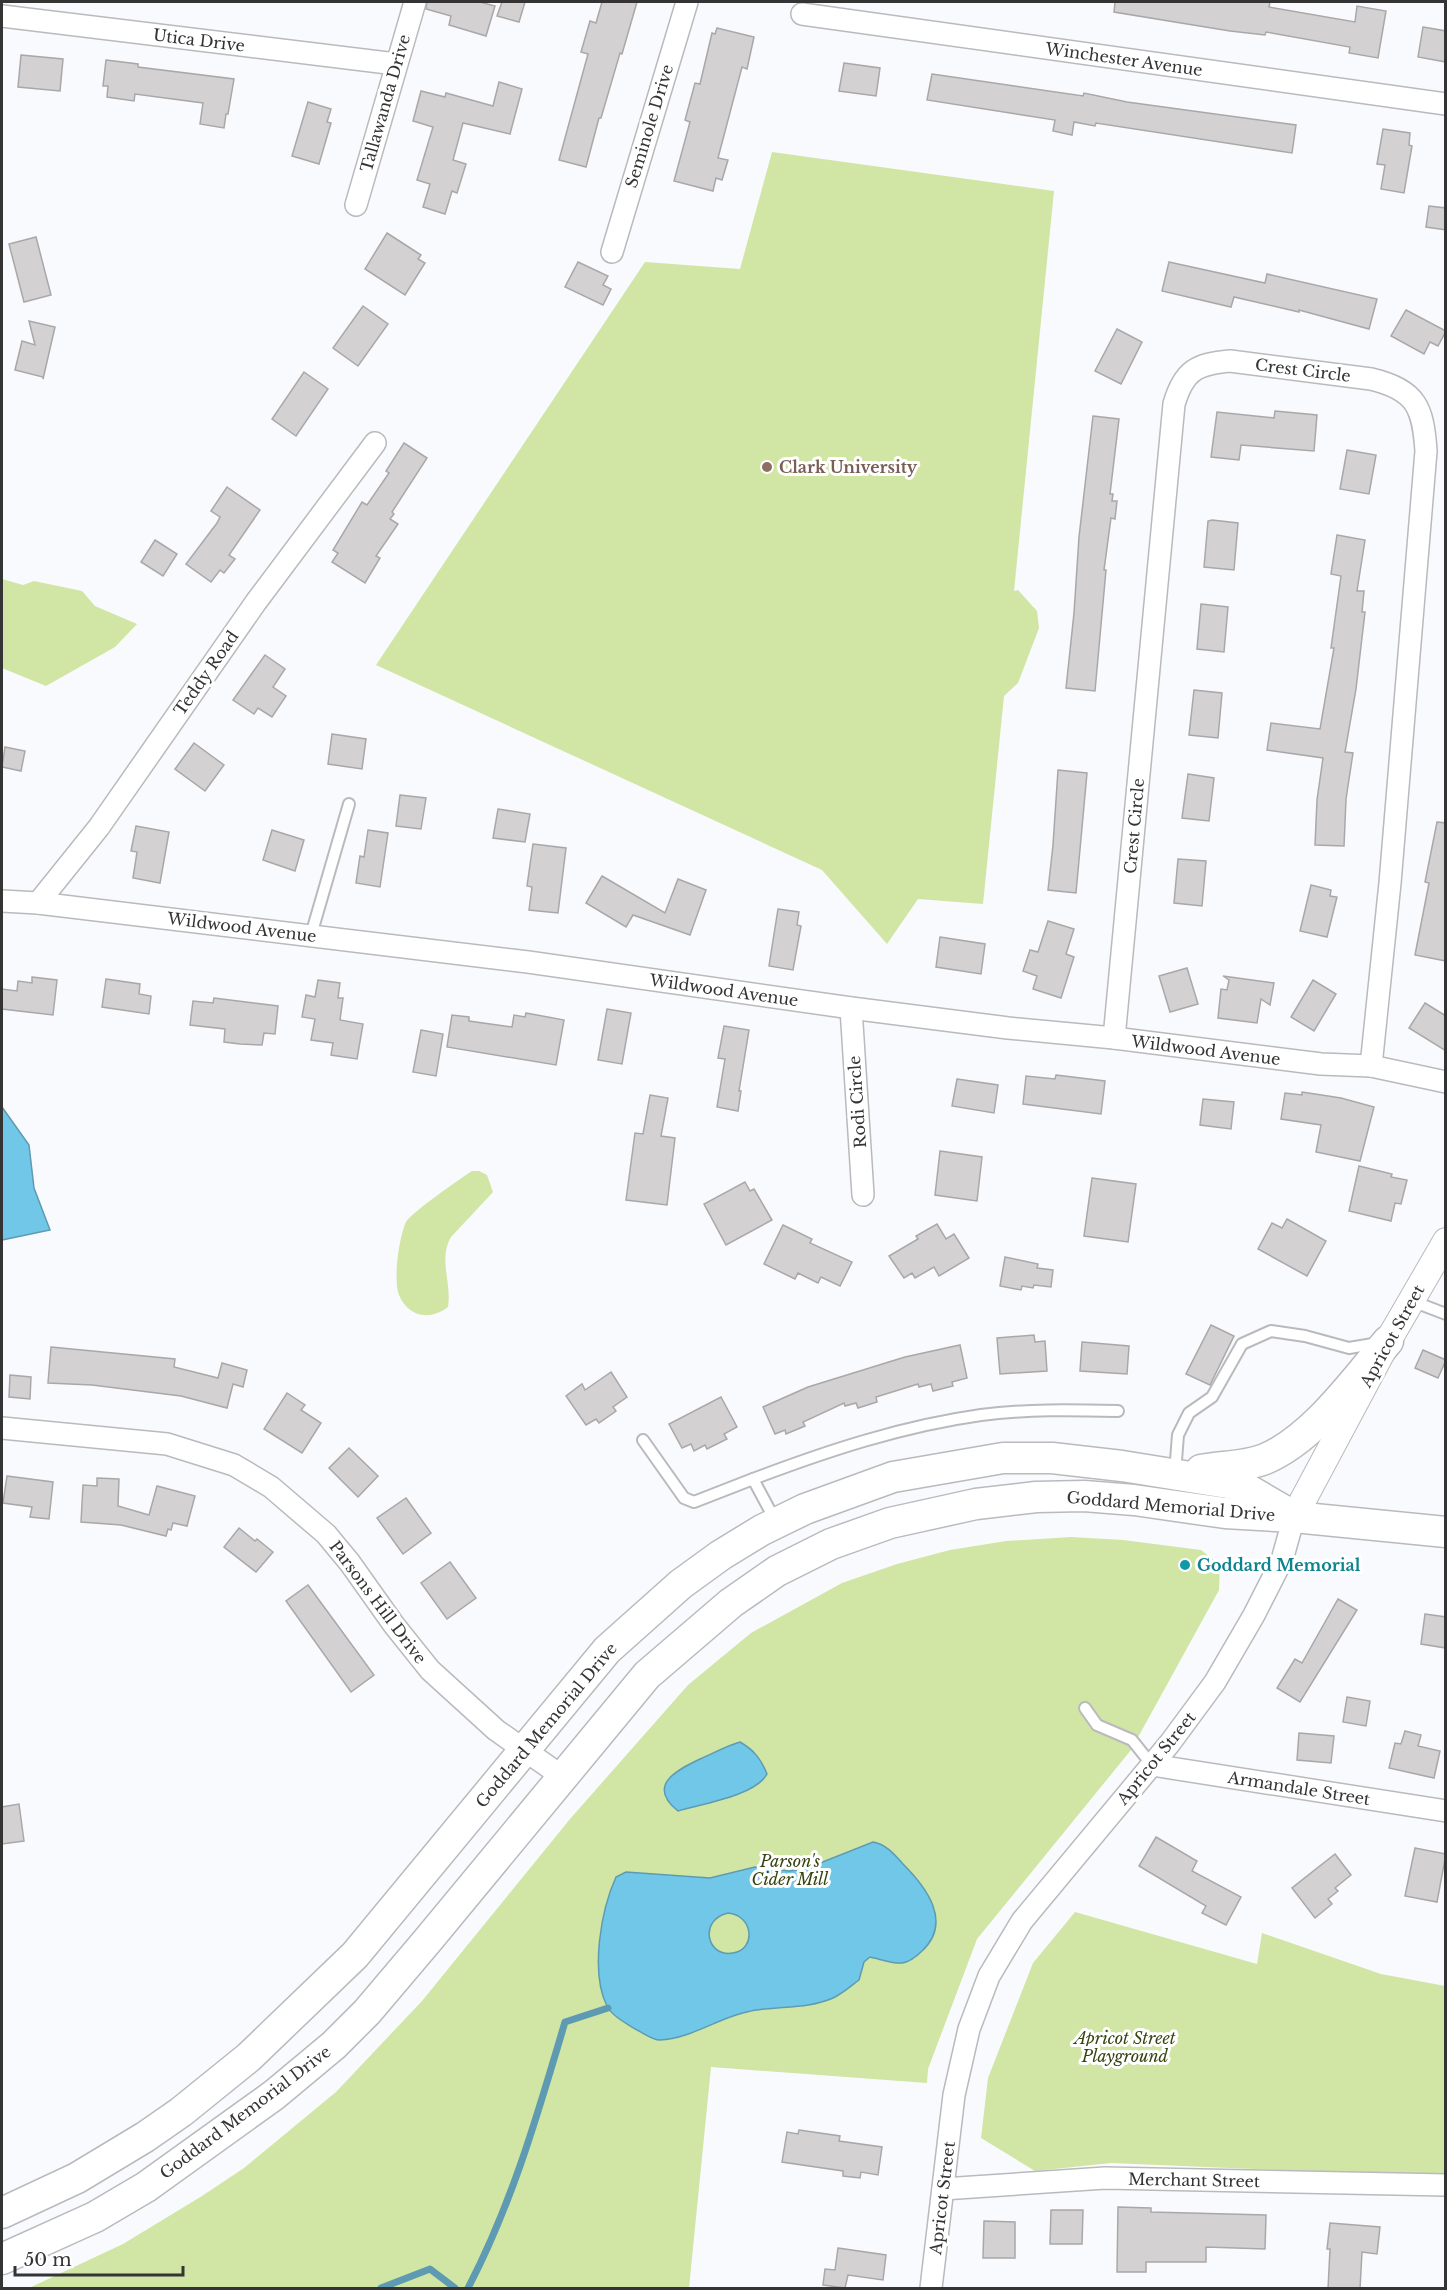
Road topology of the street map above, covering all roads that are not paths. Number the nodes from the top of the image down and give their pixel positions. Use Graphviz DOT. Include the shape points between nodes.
graph roads {
  1 [pos="415,2"];
  2 [pos="687,2"];
  3 [pos="802,14"];
  4 [pos="2,16"];
  5 [pos="396,64"];
  6 [pos="1446,104"];
  7 [pos="356,205"];
  8 [pos="612,252"];
  9 [pos="375,443"];
  10 [pos="349,804"];
  11 [pos="2,901"];
  12 [pos="38,903"];
  13 [pos="310,935"];
  14 [pos="851,1008"];
  15 [pos="1114,1038"];
  16 [pos="1371,1066"];
  17 [pos="1446,1082"];
  18 [pos="863,1195"];
  19 [pos="1446,1241"];
  20 [pos="1412,1301"];
  21 [pos="1446,1314"];
  22 [pos="1388,1341"];
  23 [pos="1118,1411"];
  24 [pos="2,1428"];
  25 [pos="643,1440"];
  26 [pos="1175,1474"];
  27 [pos="753,1479"];
  28 [pos="1294,1517"];
  29 [pos="777,1523"];
  30 [pos="1446,1532"];
  31 [pos="1085,1708"];
  32 [pos="524,1750"];
  33 [pos="1152,1766"];
  34 [pos="563,1777"];
  35 [pos="1446,1811"];
  36 [pos="1446,2186"];
  37 [pos="943,2188"];
  38 [pos="2,2213"];
  39 [pos="2,2259"];
  40 [pos="931,2289"];
  1 -- 5 [label="street, Tallawanda Drive"];
  2 -- 8 [label="street, Seminole Drive"];
  3 -- 6 [label="street, Winchester Avenue"];
  4 -- 5 [label="street, Utica Drive"];
  5 -- 7 [label="street, Tallawanda Drive"];
  9 -- 12 [label="street, Teddy Road" via="256,602 99,827"];
  10 -- 13 [label="lane"];
  11 -- 12 [label="street, Wildwood Avenue"];
  12 -- 13 [label="street, Wildwood Avenue"];
  13 -- 14 [label="street, Wildwood Avenue"];
  14 -- 15 [label="street, Wildwood Avenue"];
  14 -- 18 [label="street, Rodi Circle"];
  15 -- 16 [label="street, Wildwood Avenue" via="1321,1064"];
  15 -- 16 [label="street, Crest Circle" via="1174,404 1180,384 1194,370 1230,361 1388,383 1412,400 1424,425 1426,452"];
  16 -- 17 [label="street, Wildwood Avenue"];
  19 -- 20 [label="street, Apricot Street"];
  20 -- 21 [label="lane"];
  20 -- 22 [label="street, Apricot Street"];
  22 -- 26 [label="main road" via="1321,1417 1279,1452 1247,1464"];
  22 -- 26 [label="lane" via="1349,1348 1271,1330 1242,1344 1212,1397 1189,1413 1178,1436"];
  22 -- 28 [label="street, Apricot Street"];
  23 -- 27 [label="lane" via="1041,1410 982,1415 903,1430"];
  24 -- 32 [label="street, Parsons Hill Drive" via="167,1444 234,1465 271,1487 326,1534 430,1670"];
  25 -- 27 [label="lane" via="684,1498 694,1502"];
  26 -- 28 [label="main road, Goddard Memorial Drive" via="1240,1485"];
  26 -- 29 [label="main road, Goddard Memorial Drive" via="1052,1458 987,1460 893,1477"];
  27 -- 29 [label="lane"];
  28 -- 30 [label="main road, Goddard Memorial Drive"];
  28 -- 33 [label="street, Apricot Street" via="1282,1560 1231,1656 1201,1703"];
  28 -- 34 [label="main road, Goddard Memorial Drive" via="1225,1513 1134,1500 1014,1498 953,1508 831,1544 777,1571 731,1603 647,1676"];
  29 -- 32 [label="main road, Goddard Memorial Drive" via="721,1555 681,1584 607,1650"];
  31 -- 33 [label="lane" via="1097,1725 1132,1740"];
  32 -- 34 [label="street, Parsons Hill Drive"];
  32 -- 38 [label="main road, Goddard Memorial Drive" via="355,1955 249,2057 145,2137 78,2178"];
  33 -- 35 [label="street, Armandale Street"];
  33 -- 37 [label="street, Apricot Street" via="1022,1921 989,1976 963,2050"];
  34 -- 39 [label="main road, Goddard Memorial Drive" via="367,2012 327,2052 146,2187 95,2217"];
  36 -- 37 [label="street, Merchant Street" via="1105,2178"];
  37 -- 40 [label="street, Apricot Street"];
}
